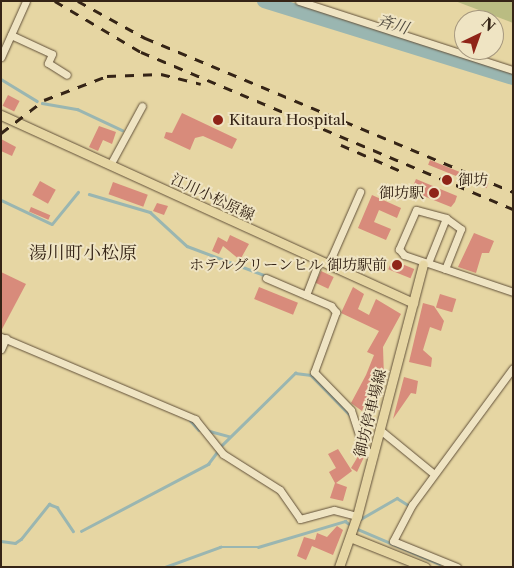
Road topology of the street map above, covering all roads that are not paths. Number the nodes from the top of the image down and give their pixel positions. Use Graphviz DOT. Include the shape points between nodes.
graph roads {
  1 [pos="26,1"];
  2 [pos="298,1"];
  3 [pos="11,35"];
  4 [pos="1,57"];
  5 [pos="513,70"];
  6 [pos="66,75"];
  7 [pos="142,106"];
  8 [pos="1,115"];
  9 [pos="110,165"];
  10 [pos="360,192"];
  11 [pos="446,218"];
  12 [pos="319,261"];
  13 [pos="426,264"];
  14 [pos="328,265"];
  15 [pos="445,269"];
  16 [pos="266,278"];
  17 [pos="513,292"];
  18 [pos="306,296"];
  19 [pos="413,303"];
  20 [pos="4,338"];
  21 [pos="1,349"];
  22 [pos="513,368"];
  23 [pos="380,429"];
  24 [pos="373,457"];
  25 [pos="434,474"];
  26 [pos="357,516"];
  27 [pos="350,537"];
  28 [pos="338,567"];
  29 [pos="425,567"];
  30 [pos="457,567"];
  1 -- 3 [label="street"];
  2 -- 5 [label="street"];
  3 -- 4 [label="street"];
  3 -- 6 [label="street" via="52,54 48,63"];
  7 -- 9 [label="street"];
  8 -- 9 [label="main road, 江川小松原線"];
  9 -- 12 [label="main road, 江川小松原線"];
  10 -- 14 [label="street"];
  11 -- 13 [label="street"];
  11 -- 13 [label="street" via="416,210 399,249"];
  11 -- 15 [label="street" via="461,229"];
  12 -- 14 [label="main road, 江川小松原線"];
  12 -- 18 [label="street"];
  13 -- 15 [label="street"];
  13 -- 19 [label="main road, 御坊停車場線"];
  14 -- 19 [label="main road, 江川小松原線"];
  15 -- 17 [label="street"];
  16 -- 18 [label="street"];
  18 -- 24 [label="street" via="332,306 336,312 314,372 351,410 363,446"];
  19 -- 23 [label="main road, 御坊停車場線"];
  20 -- 21 [label="street"];
  20 -- 26 [label="street" via="195,419 222,454 280,490 300,519 334,510"];
  22 -- 25 [label="street"];
  23 -- 24 [label="main road, 御坊停車場線"];
  23 -- 25 [label="street"];
  24 -- 26 [label="main road, 御坊停車場線"];
  25 -- 30 [label="street" via="393,541"];
  26 -- 27 [label="main road, 御坊停車場線"];
  27 -- 28 [label="main road, 御坊停車場線"];
  27 -- 29 [label="main road"];
}
